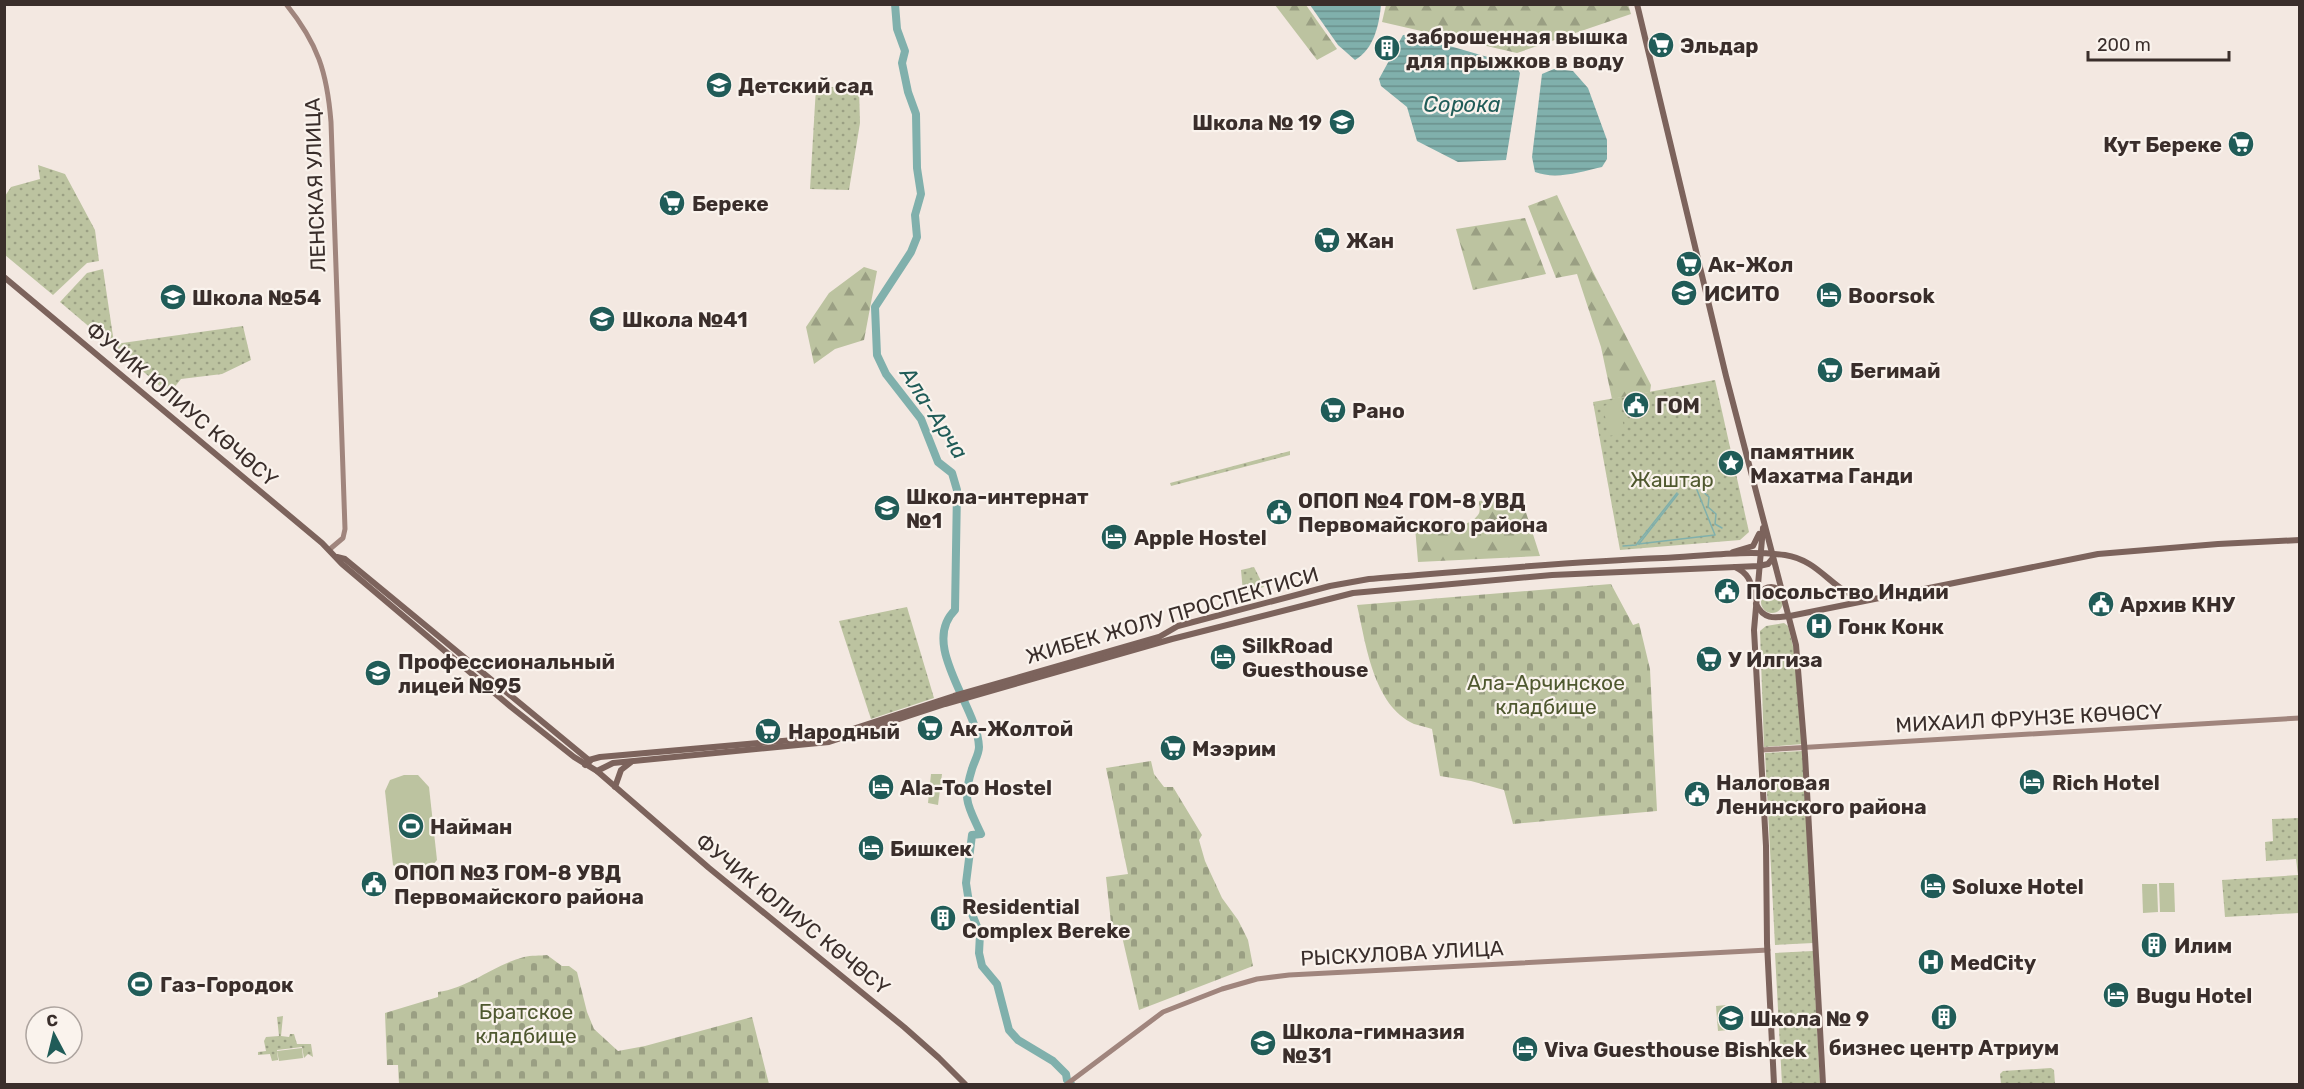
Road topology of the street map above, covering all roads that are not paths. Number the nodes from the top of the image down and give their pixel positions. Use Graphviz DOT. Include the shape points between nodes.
graph roads {
  1 [pos="286,4"];
  2 [pos="1637,4"];
  3 [pos="4,277"];
  4 [pos="1760,512"];
  5 [pos="1763,525"];
  6 [pos="2300,540"];
  7 [pos="330,549"];
  8 [pos="1760,554"];
  9 [pos="1716,556"];
  10 [pos="1773,556"];
  11 [pos="1732,566"];
  12 [pos="1759,566"];
  13 [pos="1352,581"];
  14 [pos="1343,583"];
  15 [pos="1783,592"];
  16 [pos="1353,593"];
  17 [pos="1343,595"];
  18 [pos="1868,599"];
  19 [pos="1756,601"];
  20 [pos="1790,616"];
  21 [pos="1170,630"];
  22 [pos="1172,639"];
  23 [pos="970,694"];
  24 [pos="2300,718"];
  25 [pos="1805,747"];
  26 [pos="713,750"];
  27 [pos="1761,750"];
  28 [pos="634,761"];
  29 [pos="587,762"];
  30 [pos="597,771"];
  31 [pos="615,787"];
  32 [pos="1768,950"];
  33 [pos="965,1084"];
  34 [pos="1067,1084"];
  35 [pos="1774,1084"];
  36 [pos="1823,1084"];
  1 -- 7 [label="main road, ЛЕНСКАЯ УЛИЦА" via="322,63 330,111 345,529 343,538"];
  2 -- 4 [label="main road"];
  3 -- 7 [label="main road, ФУЧИК ЮЛИУС КӨЧӨСҮ"];
  4 -- 5 [label="main road"];
  4 -- 9 [label="main road" via="1758,538 1753,546"];
  5 -- 8 [label="main road"];
  5 -- 10 [label="main road"];
  6 -- 18 [label="main road" via="2103,554"];
  7 -- 29 [label="main road, ФУЧИК ЮЛИУС КӨЧӨСҮ"];
  8 -- 9 [label="main road, ЖИБЕК ЖОЛУ ПРОСПЕКТИСИ"];
  8 -- 10 [label="main road, ЖИБЕК ЖОЛУ ПРОСПЕКТИСИ"];
  8 -- 12 [label="main road"];
  9 -- 13 [label="main road, ЖИБЕК ЖОЛУ ПРОСПЕКТИСИ" via="1549,564"];
  10 -- 12 [label="main road, ЖИБЕК ЖОЛУ ПРОСПЕКТИСИ" via="1768,564"];
  10 -- 15 [label="main road"];
  10 -- 18 [label="main road, ЖИБЕК ЖОЛУ ПРОСПЕКТИСИ" via="1806,561 1845,592"];
  11 -- 12 [label="main road, ЖИБЕК ЖОЛУ ПРОСПЕКТИСИ"];
  11 -- 16 [label="main road, ЖИБЕК ЖОЛУ ПРОСПЕКТИСИ" via="1552,574"];
  11 -- 19 [label="main road" via="1746,574"];
  12 -- 19 [label="main road"];
  13 -- 14 [label="main road, ЖИБЕК ЖОЛУ ПРОСПЕКТИСИ"];
  13 -- 16 [label="main road"];
  14 -- 17 [label="main road"];
  14 -- 21 [label="main road, ЖИБЕК ЖОЛУ ПРОСПЕКТИСИ"];
  15 -- 19 [label="main road" via="1767,587"];
  15 -- 20 [label="main road"];
  16 -- 17 [label="main road, ЖИБЕК ЖОЛУ ПРОСПЕКТИСИ"];
  17 -- 22 [label="main road, ЖИБЕК ЖОЛУ ПРОСПЕКТИСИ"];
  18 -- 20 [label="main road"];
  19 -- 20 [label="main road" via="1768,618"];
  19 -- 27 [label="main road"];
  20 -- 25 [label="main road" via="1799,667"];
  21 -- 22 [label="main road"];
  21 -- 23 [label="main road, ЖИБЕК ЖОЛУ ПРОСПЕКТИСИ" via="1159,637"];
  22 -- 23 [label="main road, ЖИБЕК ЖОЛУ ПРОСПЕКТИСИ"];
  23 -- 26 [label="main road, ЖИБЕК ЖОЛУ ПРОСПЕКТИСИ" via="829,742"];
  24 -- 25 [label="main road, МИХАИЛ ФРУНЗЕ КӨЧӨСҮ"];
  25 -- 27 [label="main road, МИХАИЛ ФРУНЗЕ КӨЧӨСҮ"];
  25 -- 36 [label="main road"];
  26 -- 28 [label="main road, ЖИБЕК ЖОЛУ ПРОСПЕКТИСИ"];
  26 -- 29 [label="main road, ЖИБЕК ЖОЛУ ПРОСПЕКТИСИ"];
  27 -- 32 [label="main road"];
  28 -- 30 [label="main road, ЖИБЕК ЖОЛУ ПРОСПЕКТИСИ" via="607,765"];
  28 -- 31 [label="main road" via="621,770"];
  29 -- 30 [label="main road, ФУЧИК ЮЛИУС КӨЧӨСҮ"];
  30 -- 31 [label="main road, ФУЧИК ЮЛИУС КӨЧӨСҮ"];
  31 -- 33 [label="main road, ФУЧИК ЮЛИУС КӨЧӨСҮ" via="904,1028"];
  32 -- 34 [label="main road, РЫСКУЛОВА УЛИЦА" via="1289,975 1257,980 1163,1012"];
  32 -- 35 [label="main road"];
}
